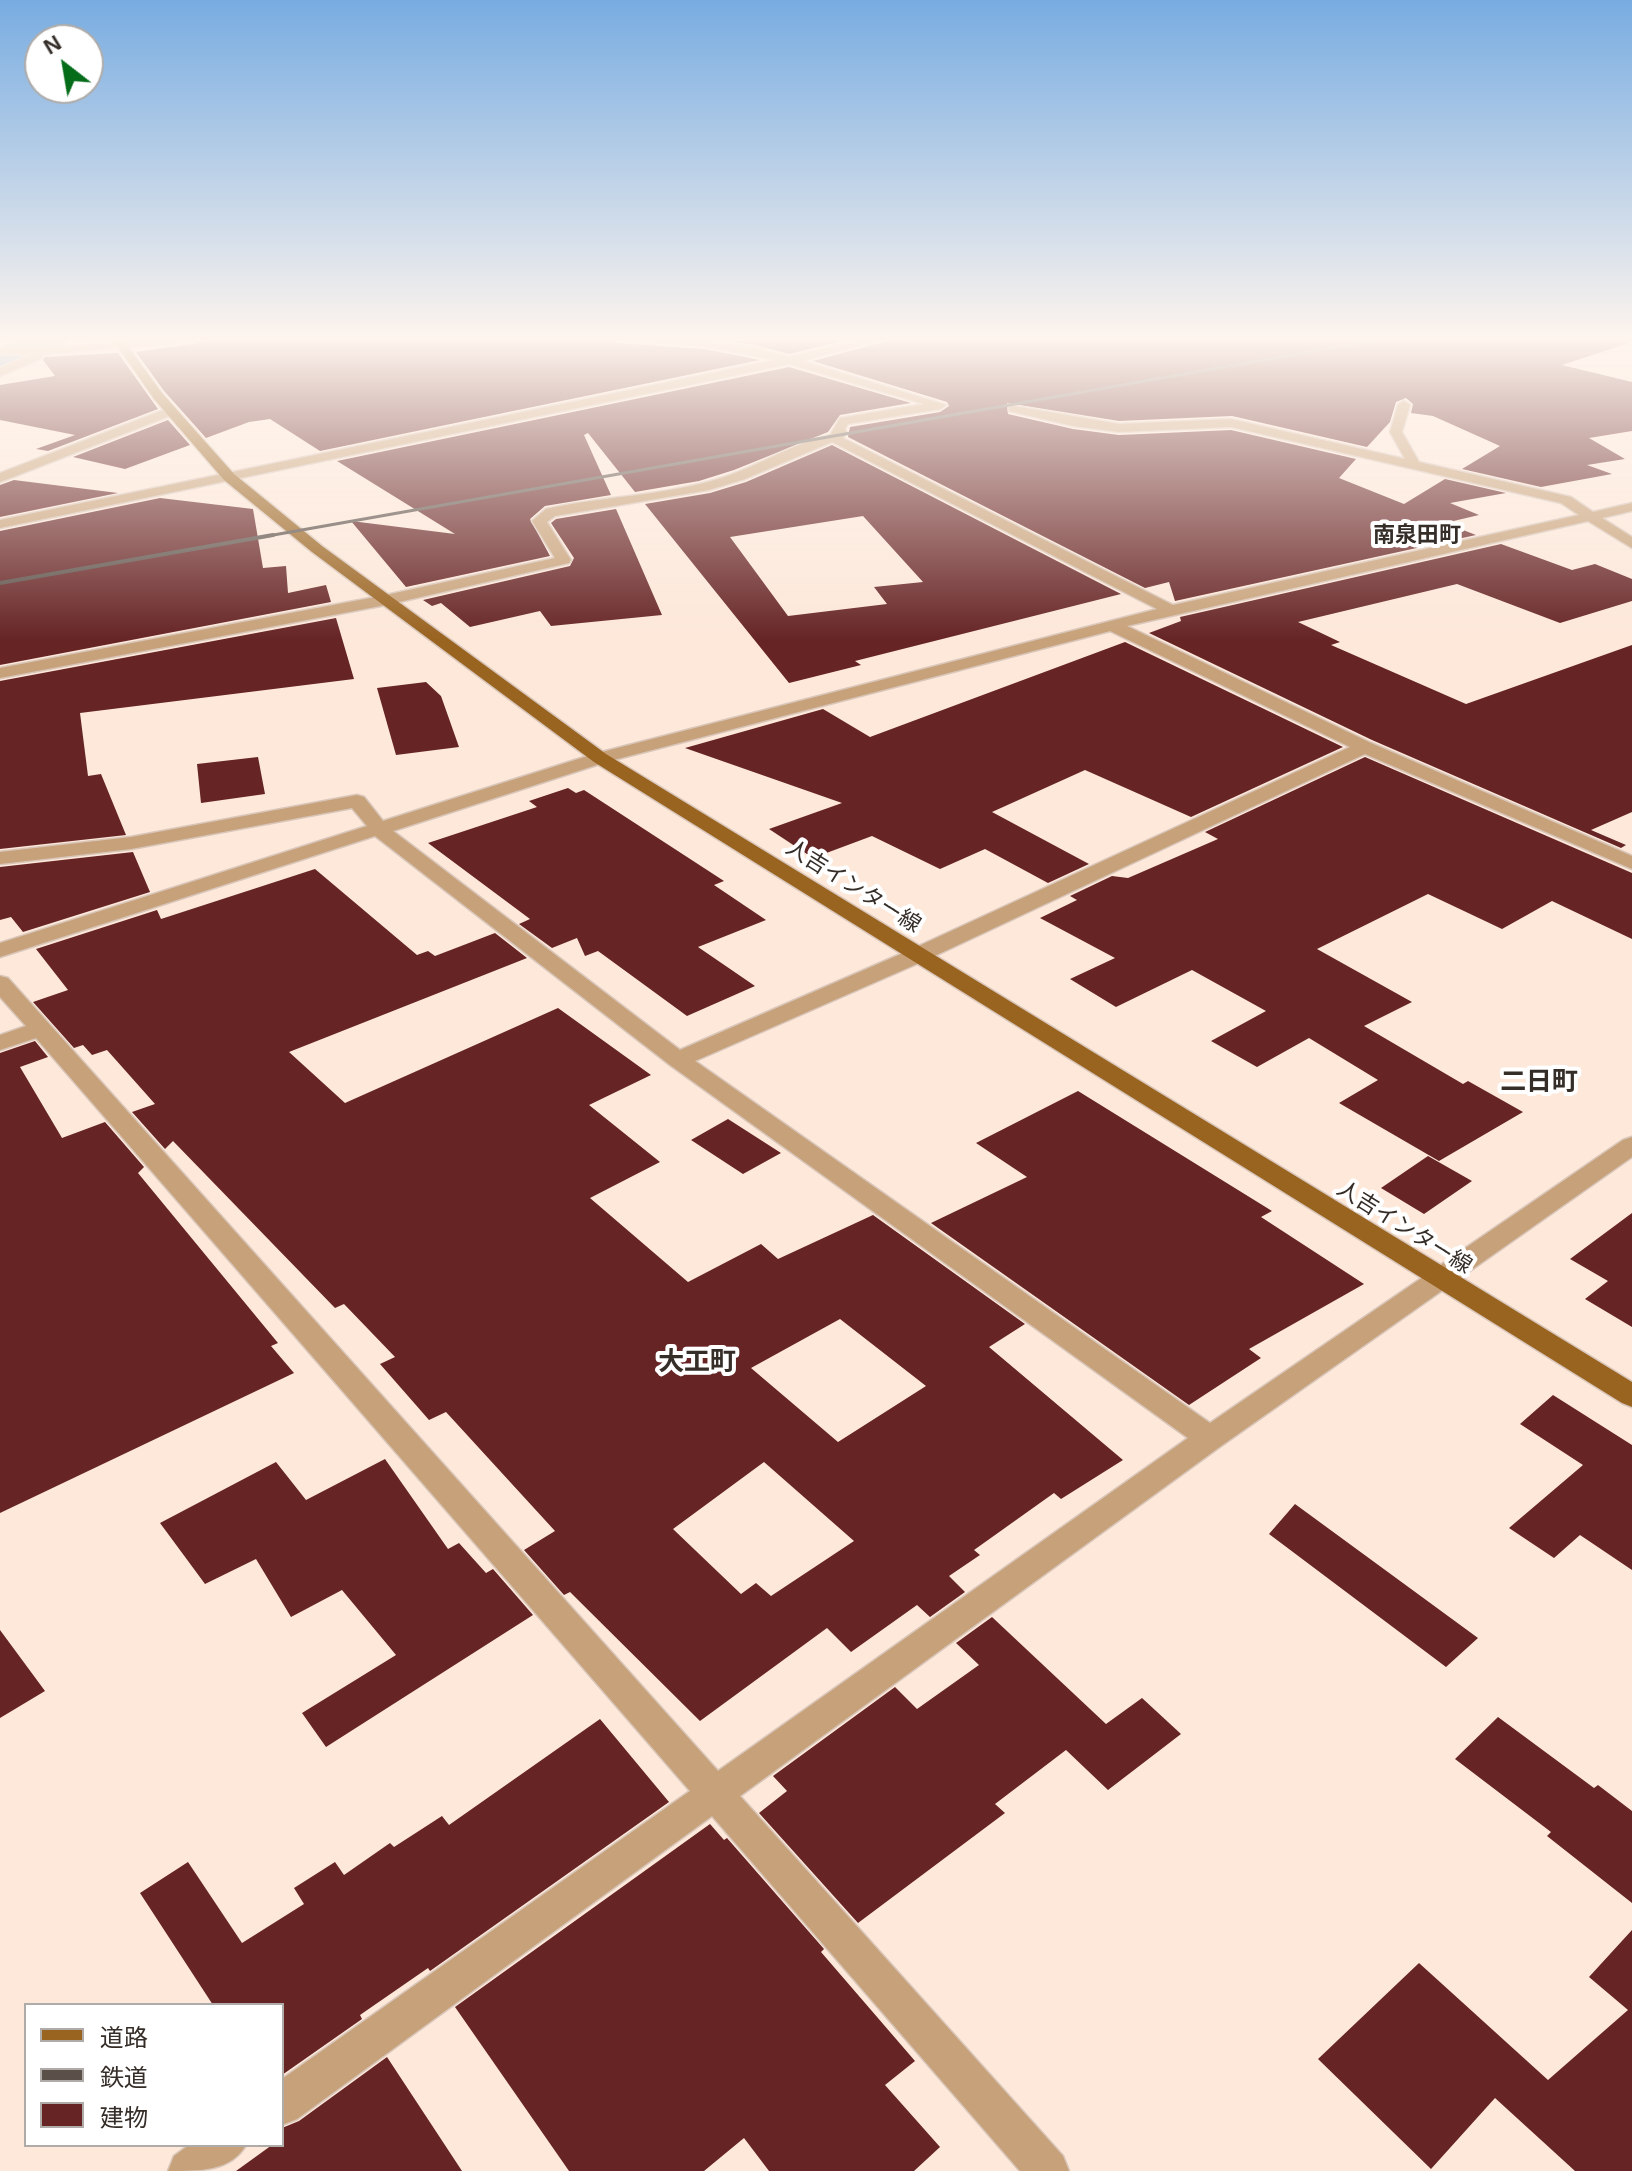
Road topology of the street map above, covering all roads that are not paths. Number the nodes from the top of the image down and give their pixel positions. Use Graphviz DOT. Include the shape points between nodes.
graph roads {
  1 [pos="101,438"];
  2 [pos="195,438"];
  3 [pos="415,438"];
  4 [pos="832,438"];
  5 [pos="834,438"];
  6 [pos="1302,438"];
  7 [pos="1400,438"];
  8 [pos="1413,462"];
  9 [pos="229,477"];
  10 [pos="0,478"];
  11 [pos="1632,507"];
  12 [pos="1593,516"];
  13 [pos="0,524"];
  14 [pos="1632,544"];
  15 [pos="386,600"];
  16 [pos="1171,610"];
  17 [pos="1111,625"];
  18 [pos="0,673"];
  19 [pos="1365,747"];
  20 [pos="600,758"];
  21 [pos="381,831"];
  22 [pos="0,858"];
  23 [pos="1632,863"];
  24 [pos="0,950"];
  25 [pos="918,955"];
  26 [pos="0,983"];
  27 [pos="40,1029"];
  28 [pos="0,1043"];
  29 [pos="678,1060"];
  30 [pos="1632,1145"];
  31 [pos="1441,1278"];
  32 [pos="1632,1396"];
  33 [pos="1210,1438"];
  34 [pos="715,1792"];
  35 [pos="284,2103"];
  36 [pos="222,2147"];
  37 [pos="189,2171"];
  38 [pos="1048,2171"];
  1 -- 10 [label="street"];
  2 -- 9 [label="main road, 人吉インター線"];
  3 -- 9 [label="street"];
  4 -- 15 [label="street" via="808,443 729,480 551,512 539,521 564,560"];
  5 -- 16 [label="street"];
  6 -- 8 [label="street"];
  7 -- 8 [label="street"];
  8 -- 12 [label="street" via="1566,500"];
  9 -- 13 [label="street"];
  9 -- 15 [label="main road, 人吉インター線"];
  11 -- 12 [label="street"];
  12 -- 14 [label="street"];
  12 -- 16 [label="street"];
  15 -- 18 [label="street"];
  15 -- 20 [label="main road, 人吉インター線"];
  16 -- 17 [label="street"];
  17 -- 19 [label="street"];
  17 -- 20 [label="street"];
  19 -- 23 [label="street"];
  19 -- 25 [label="street"];
  20 -- 21 [label="street"];
  20 -- 25 [label="main road, 人吉インター線"];
  21 -- 22 [label="street" via="357,801 131,843"];
  21 -- 24 [label="street"];
  21 -- 29 [label="street"];
  25 -- 29 [label="street"];
  25 -- 31 [label="main road, 人吉インター線"];
  26 -- 27 [label="street"];
  27 -- 28 [label="street"];
  27 -- 34 [label="street"];
  29 -- 33 [label="street"];
  30 -- 31 [label="street"];
  31 -- 32 [label="main road, 人吉インター線"];
  31 -- 33 [label="street"];
  33 -- 34 [label="street"];
  34 -- 35 [label="street"];
  34 -- 38 [label="street"];
  36 -- 37 [label="street"];
}
